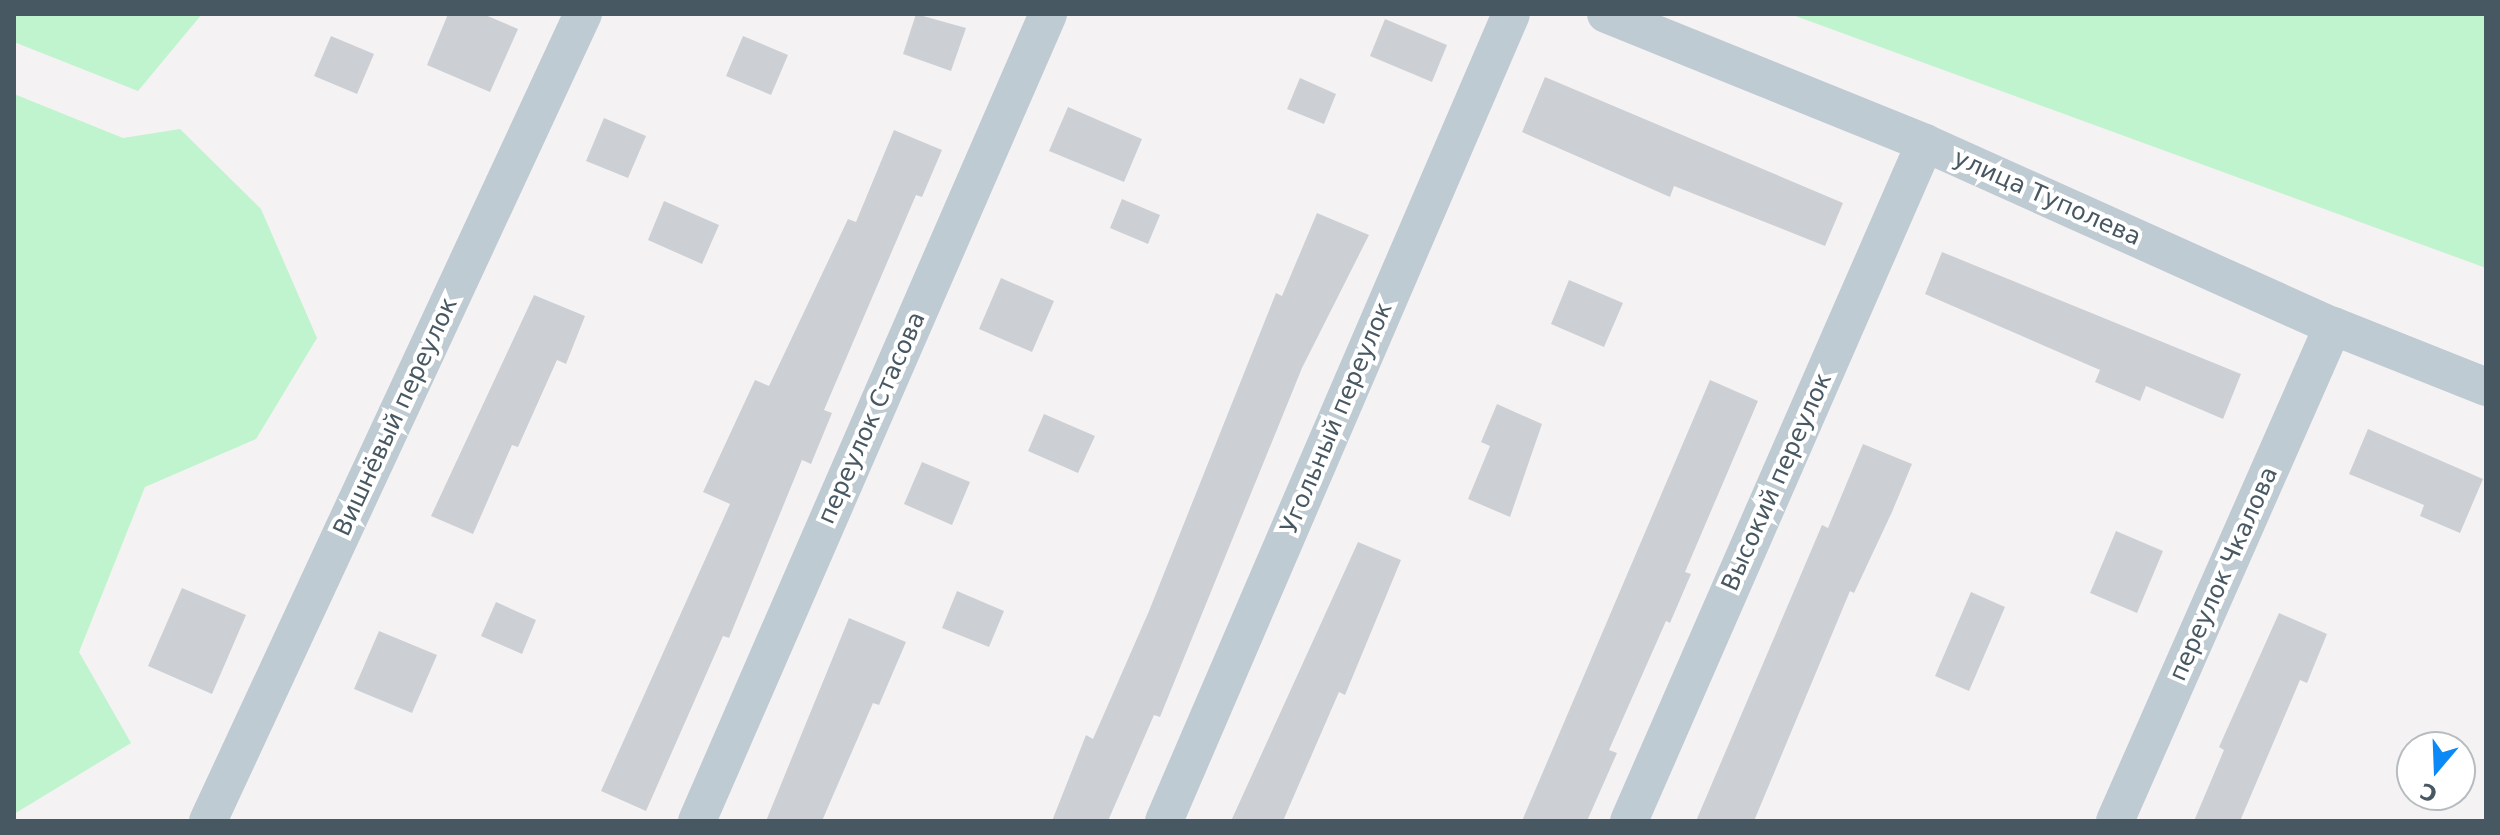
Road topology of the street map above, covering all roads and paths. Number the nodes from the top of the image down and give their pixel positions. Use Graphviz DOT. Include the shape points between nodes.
graph roads {
  1 [pos="583,14"];
  2 [pos="1048,14"];
  3 [pos="1511,14"];
  4 [pos="1606,14"];
  5 [pos="1925,143"];
  6 [pos="2333,326"];
  7 [pos="2486,387"];
  8 [pos="208,821"];
  9 [pos="697,821"];
  10 [pos="1164,821"];
  11 [pos="1629,821"];
  12 [pos="2115,821"];
  1 -- 8 [label="street, Вишнёвый переулок"];
  2 -- 9 [label="street, переулок Стасова"];
  3 -- 10 [label="street, Угольный переулок"];
  4 -- 5 [label="street, улица Туполева"];
  5 -- 6 [label="street, улица Туполева"];
  5 -- 11 [label="street, Высокий переулок"];
  6 -- 7 [label="street, улица Туполева"];
  6 -- 12 [label="street, переулок Чкалова"];
}
